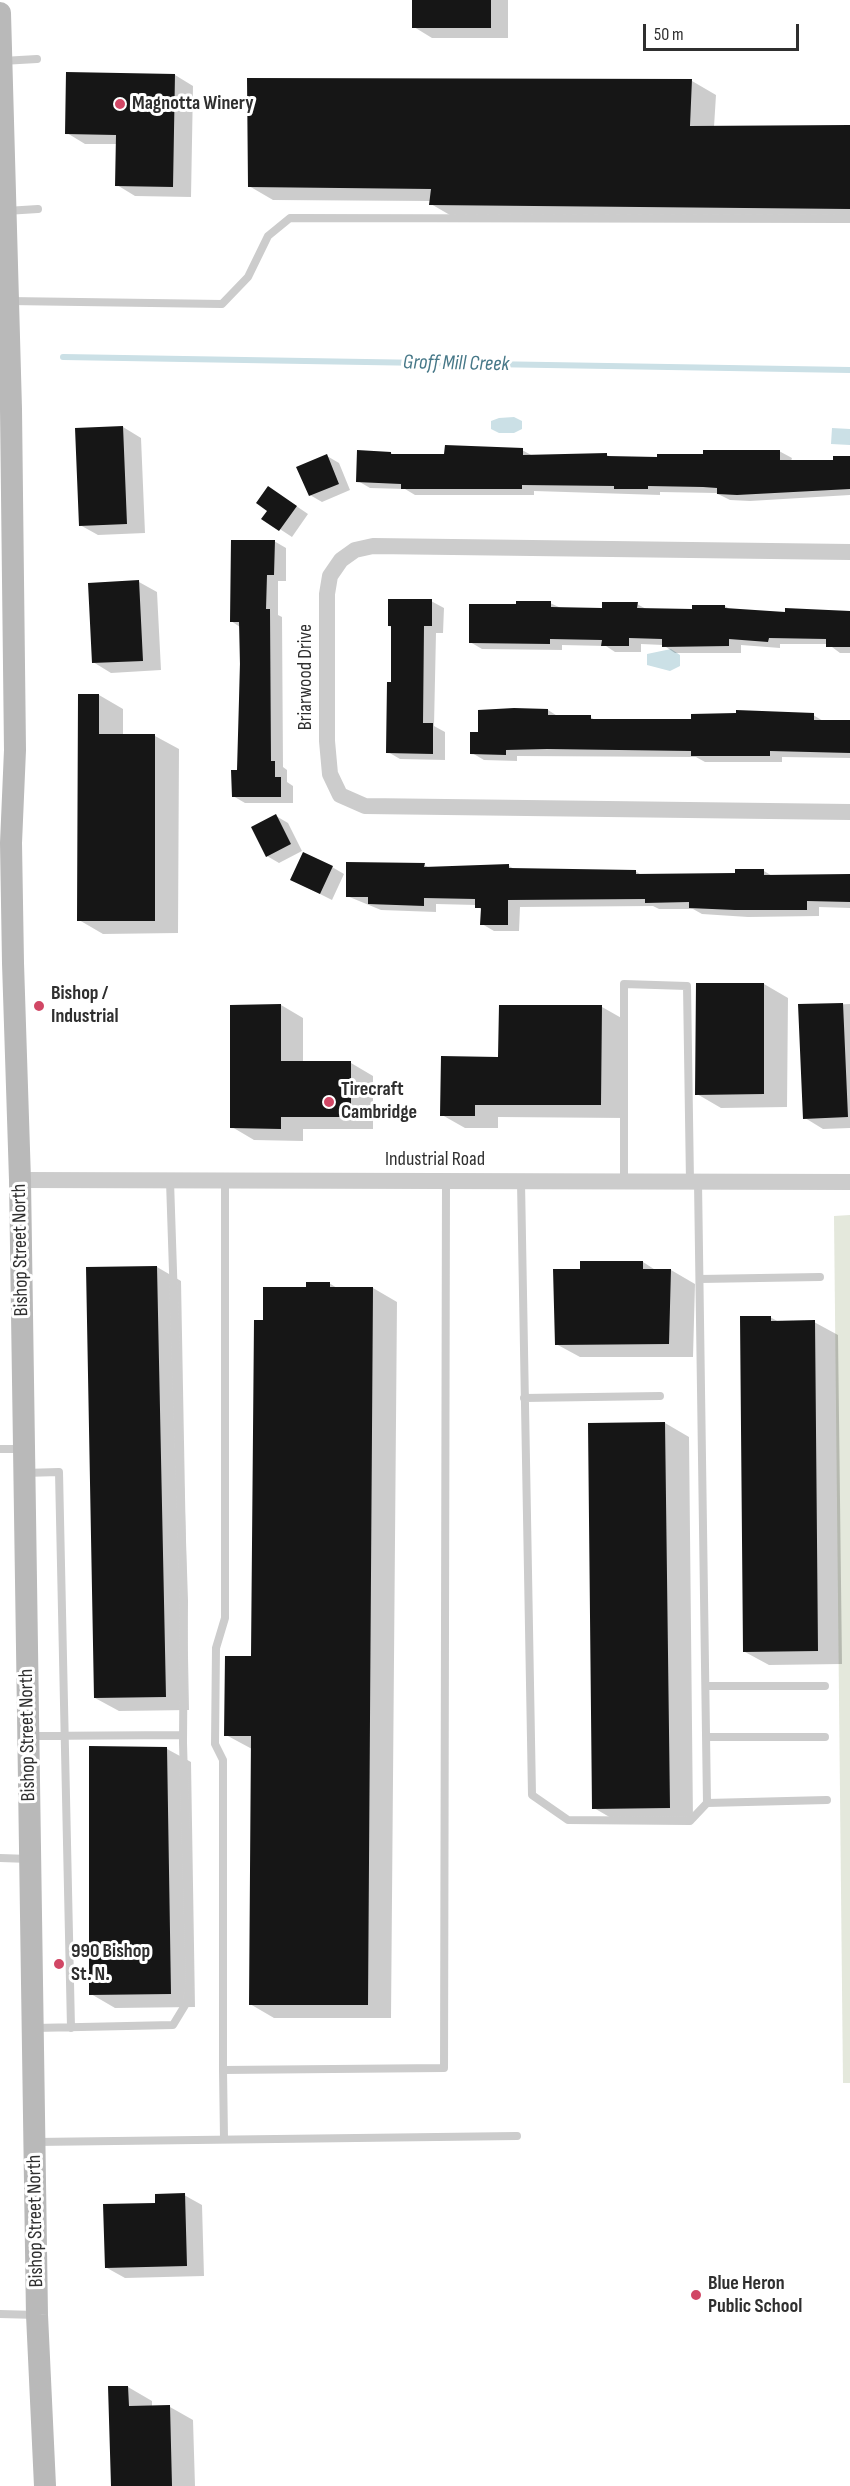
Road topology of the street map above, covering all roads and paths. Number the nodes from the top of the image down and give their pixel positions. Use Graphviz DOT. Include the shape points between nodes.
graph roads {
  1 [pos="0,13"];
  2 [pos="37,59"];
  3 [pos="2,61"];
  4 [pos="2,101"];
  5 [pos="39,209"];
  6 [pos="6,211"];
  7 [pos="850,219"];
  8 [pos="8,301"];
  9 [pos="5,445"];
  10 [pos="850,552"];
  11 [pos="850,812"];
  12 [pos="6,963"];
  13 [pos="20,1180"];
  14 [pos="170,1181"];
  15 [pos="225,1181"];
  16 [pos="446,1181"];
  17 [pos="521,1182"];
  18 [pos="624,1182"];
  19 [pos="694,1182"];
  20 [pos="850,1182"];
  21 [pos="820,1277"];
  22 [pos="700,1279"];
  23 [pos="660,1395"];
  24 [pos="524,1398"];
  25 [pos="0,1449"];
  26 [pos="24,1449"];
  27 [pos="24,1473"];
  28 [pos="706,1686"];
  29 [pos="825,1686"];
  30 [pos="65,1735"];
  31 [pos="183,1735"];
  32 [pos="28,1736"];
  33 [pos="706,1737"];
  34 [pos="825,1737"];
  35 [pos="827,1800"];
  36 [pos="707,1803"];
  37 [pos="0,1858"];
  38 [pos="30,1859"];
  39 [pos="33,2028"];
  40 [pos="71,2028"];
  41 [pos="223,2070"];
  42 [pos="517,2136"];
  43 [pos="224,2139"];
  44 [pos="34,2142"];
  45 [pos="0,2314"];
  46 [pos="37,2315"];
  47 [pos="45,2486"];
  1 -- 3 [label="main road, Bishop Street North"];
  2 -- 3 [label="lane"];
  3 -- 4 [label="main road, Bishop Street North"];
  4 -- 6 [label="main road, Bishop Street North"];
  5 -- 6 [label="lane"];
  6 -- 8 [label="main road, Bishop Street North"];
  7 -- 8 [label="lane" via="290,218 268,236 248,277 222,304"];
  8 -- 9 [label="main road, Bishop Street North"];
  9 -- 12 [label="main road, Bishop Street North" via="15,750"];
  10 -- 11 [label="street, Briarwood Drive" via="373,546 355,550 341,560 328,585 327,741 330,774 340,795 365,806"];
  12 -- 13 [label="main road, Bishop Street North"];
  13 -- 14 [label="street, Industrial Road"];
  13 -- 26 [label="main road, Bishop Street North"];
  14 -- 15 [label="street, Industrial Road"];
  14 -- 31 [label="lane" via="184,1601"];
  15 -- 16 [label="street, Industrial Road"];
  15 -- 41 [label="lane" via="225,1618 216,1648 215,1744 223,1760"];
  16 -- 17 [label="street, Industrial Road"];
  16 -- 41 [label="lane" via="444,2068"];
  17 -- 18 [label="street, Industrial Road"];
  17 -- 24 [label="lane"];
  18 -- 19 [label="street, Industrial Road"];
  18 -- 19 [label="lane" via="624,984 687,986"];
  19 -- 20 [label="street, Industrial Road"];
  19 -- 22 [label="lane"];
  21 -- 22 [label="lane"];
  22 -- 28 [label="lane"];
  23 -- 24 [label="lane"];
  24 -- 36 [label="lane" via="532,1795 568,1820 690,1821"];
  25 -- 26 [label="lane"];
  26 -- 27 [label="main road, Bishop Street North"];
  27 -- 30 [label="lane" via="59,1472"];
  27 -- 32 [label="main road, Bishop Street North"];
  28 -- 29 [label="lane"];
  28 -- 33 [label="lane"];
  30 -- 31 [label="lane"];
  30 -- 32 [label="lane"];
  30 -- 40 [label="lane"];
  31 -- 40 [label="lane" via="190,1983 187,2002 174,2025"];
  32 -- 38 [label="main road, Bishop Street North"];
  33 -- 34 [label="lane"];
  33 -- 36 [label="lane"];
  35 -- 36 [label="lane"];
  37 -- 38 [label="lane"];
  38 -- 39 [label="main road, Bishop Street North"];
  39 -- 40 [label="lane"];
  39 -- 44 [label="main road, Bishop Street North"];
  41 -- 43 [label="lane"];
  42 -- 43 [label="lane"];
  43 -- 44 [label="lane"];
  44 -- 46 [label="main road, Bishop Street North"];
  45 -- 46 [label="lane"];
  46 -- 47 [label="main road, Bishop Street North"];
}
